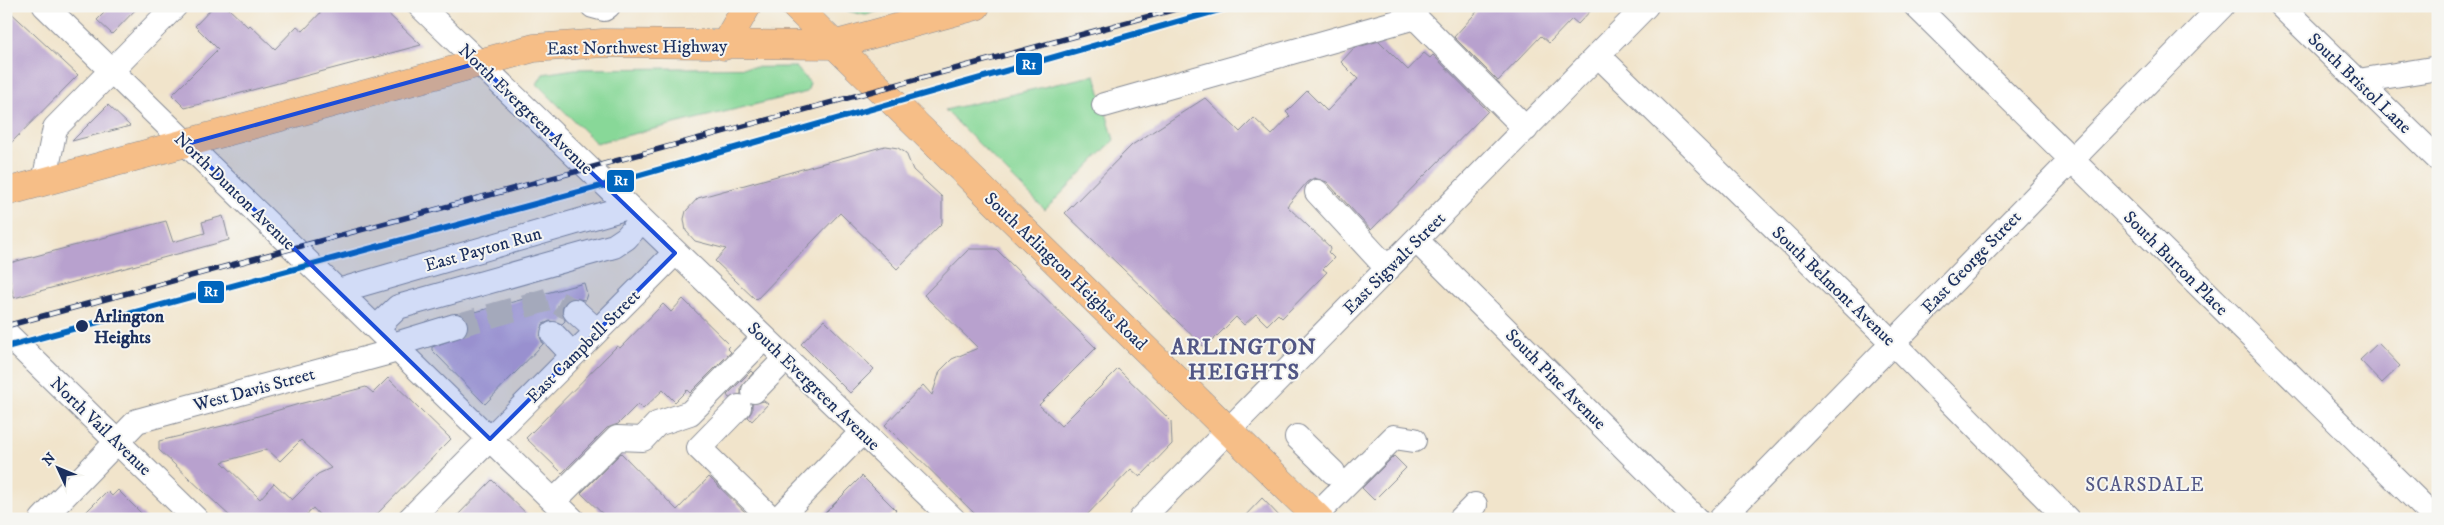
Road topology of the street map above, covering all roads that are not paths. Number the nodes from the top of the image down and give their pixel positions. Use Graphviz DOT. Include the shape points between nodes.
graph roads {
  1 [pos="45,6"];
  2 [pos="175,6"];
  3 [pos="420,6"];
  4 [pos="593,6"];
  5 [pos="608,6"];
  6 [pos="747,6"];
  7 [pos="794,6"];
  8 [pos="976,6"];
  9 [pos="1646,6"];
  10 [pos="1916,6"];
  11 [pos="2222,6"];
  12 [pos="2282,6"];
  13 [pos="833,45"];
  14 [pos="724,46"];
  15 [pos="1598,56"];
  16 [pos="478,63"];
  17 [pos="2438,68"];
  18 [pos="111,71"];
  19 [pos="2358,82"];
  20 [pos="1104,105"];
  21 [pos="1526,129"];
  22 [pos="186,144"];
  23 [pos="2438,159"];
  24 [pos="2072,160"];
  25 [pos="44,182"];
  26 [pos="6,192"];
  27 [pos="1316,192"];
  28 [pos="635,214"];
  29 [pos="1416,240"];
  30 [pos="675,253"];
  31 [pos="1388,268"];
  32 [pos="338,291"];
  33 [pos="455,326"];
  34 [pos="376,328"];
  35 [pos="6,333"];
  36 [pos="764,338"];
  37 [pos="1893,343"];
  38 [pos="585,344"];
  39 [pos="396,347"];
  40 [pos="786,359"];
  41 [pos="1228,430"];
  42 [pos="862,432"];
  43 [pos="1297,436"];
  44 [pos="490,438"];
  45 [pos="1414,440"];
  46 [pos="117,441"];
  47 [pos="1333,472"];
  48 [pos="554,501"];
  49 [pos="1309,515"];
  50 [pos="42,519"];
  51 [pos="196,519"];
  52 [pos="410,519"];
  53 [pos="572,519"];
  54 [pos="772,519"];
  55 [pos="778,519"];
  56 [pos="953,519"];
  57 [pos="1141,519"];
  58 [pos="1696,519"];
  59 [pos="1721,519"];
  60 [pos="2067,519"];
  61 [pos="2436,519"];
  1 -- 18 [label="street, North Dunton Avenue"];
  2 -- 18 [label="street"];
  3 -- 16 [label="street, North Evergreen Avenue"];
  4 -- 5 [label="street"];
  6 -- 14 [label="main road"];
  7 -- 13 [label="main road, South Arlington Heights Road"];
  8 -- 13 [label="main road, East Northwest Highway"];
  9 -- 15 [label="street, East Sigwalt Street"];
  10 -- 24 [label="street, South Burton Place"];
  11 -- 24 [label="street, East George Street"];
  12 -- 19 [label="street, South Bristol Lane"];
  13 -- 14 [label="main road, East Northwest Highway"];
  13 -- 41 [label="main road, South Arlington Heights Road"];
  14 -- 16 [label="main road, East Northwest Highway" via="558,45"];
  15 -- 21 [label="street, East Sigwalt Street"];
  15 -- 37 [label="street, South Belmont Avenue"];
  16 -- 22 [label="main road, East Northwest Highway"];
  16 -- 28 [label="street, North Evergreen Avenue"];
  17 -- 19 [label="street"];
  18 -- 22 [label="street, North Dunton Avenue"];
  18 -- 25 [label="street" via="55,128"];
  19 -- 23 [label="street, South Bristol Lane"];
  20 -- 21 [label="street" via="1415,17"];
  21 -- 29 [label="street, East Sigwalt Street"];
  22 -- 25 [label="main road, East Northwest Highway"];
  22 -- 32 [label="street, North Dunton Avenue"];
  24 -- 37 [label="street, East George Street"];
  24 -- 61 [label="street, South Burton Place"];
  25 -- 26 [label="main road, East Northwest Highway"];
  27 -- 31 [label="street"];
  28 -- 30 [label="street, North Evergreen Avenue"];
  28 -- 32 [label="street, East Payton Run"];
  28 -- 34 [label="street" via="626,238 614,246 398,307"];
  29 -- 31 [label="street, East Sigwalt Street"];
  29 -- 58 [label="street, South Pine Avenue"];
  30 -- 36 [label="street, South Evergreen Avenue"];
  30 -- 38 [label="street, East Campbell Street"];
  31 -- 41 [label="street, East Sigwalt Street"];
  32 -- 34 [label="street, North Dunton Avenue"];
  33 -- 39 [label="street, West Davis Street"];
  34 -- 39 [label="street, North Dunton Avenue"];
  35 -- 46 [label="street, North Vail Avenue"];
  36 -- 40 [label="street, South Evergreen Avenue"];
  36 -- 48 [label="street" via="690,413 657,424 643,439 617,438"];
  37 -- 59 [label="street, East George Street"];
  37 -- 60 [label="street, South Belmont Avenue"];
  38 -- 38 [label="street" via="563,323"];
  38 -- 44 [label="street, East Campbell Street"];
  39 -- 44 [label="street, North Dunton Avenue"];
  39 -- 46 [label="street, West Davis Street" via="137,421"];
  40 -- 42 [label="street, South Evergreen Avenue"];
  40 -- 54 [label="street" via="699,448"];
  41 -- 49 [label="main road, South Arlington Heights Road"];
  41 -- 57 [label="street, East Sigwalt Street"];
  42 -- 55 [label="street"];
  42 -- 56 [label="street, South Evergreen Avenue"];
  43 -- 47 [label="street"];
  44 -- 48 [label="street, North Dunton Avenue"];
  44 -- 52 [label="street, East Campbell Street"];
  45 -- 49 [label="street" via="1394,437"];
  46 -- 50 [label="street, West Davis Street"];
  46 -- 51 [label="street, North Vail Avenue"];
  48 -- 53 [label="street, North Dunton Avenue"];
}
